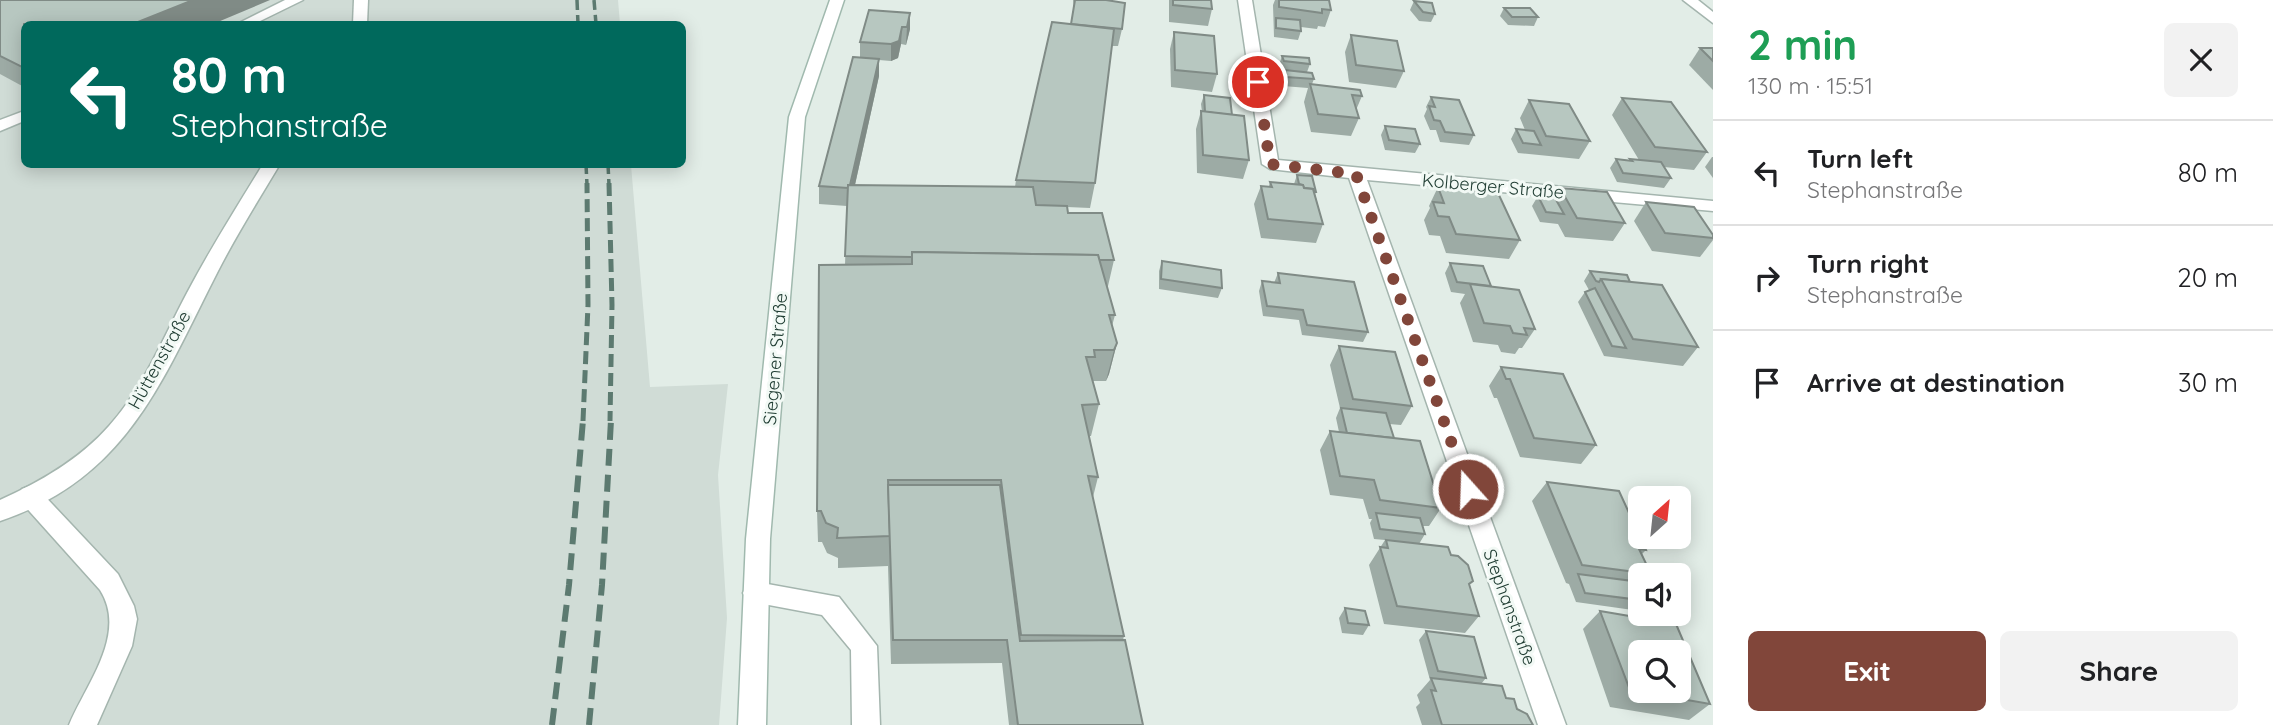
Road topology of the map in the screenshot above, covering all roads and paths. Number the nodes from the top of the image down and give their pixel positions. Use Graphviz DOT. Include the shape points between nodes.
graph roads {
  1 [pos="296,0"];
  2 [pos="361,0"];
  3 [pos="837,0"];
  4 [pos="1245,0"];
  5 [pos="1690,0"];
  6 [pos="1713,19"];
  7 [pos="250,21"];
  8 [pos="360,21"];
  9 [pos="21,117"];
  10 [pos="0,127"];
  11 [pos="269,168"];
  12 [pos="1356,174"];
  13 [pos="1713,206"];
  14 [pos="30,496"];
  15 [pos="0,511"];
  16 [pos="756,593"];
  17 [pos="83,725"];
  18 [pos="751,725"];
  19 [pos="866,725"];
  20 [pos="1552,725"];
  1 -- 7 [label="street"];
  2 -- 8 [label="street"];
  3 -- 16 [label="street, Siegener Straße" via="797,117"];
  4 -- 12 [label="street" via="1270,164"];
  5 -- 6 [label="street"];
  9 -- 10 [label="street"];
  11 -- 14 [label="street, Hüttenstraße" via="222,243 144,393 102,448"];
  12 -- 13 [label="street, Kolberger Straße"];
  12 -- 20 [label="street, Stephanstraße"];
  14 -- 15 [label="street, Hüttenstraße"];
  14 -- 17 [label="street" via="105,576 124,612 121,636"];
  16 -- 18 [label="street, Siegener Straße"];
  16 -- 19 [label="street" via="830,605 864,646"];
}
